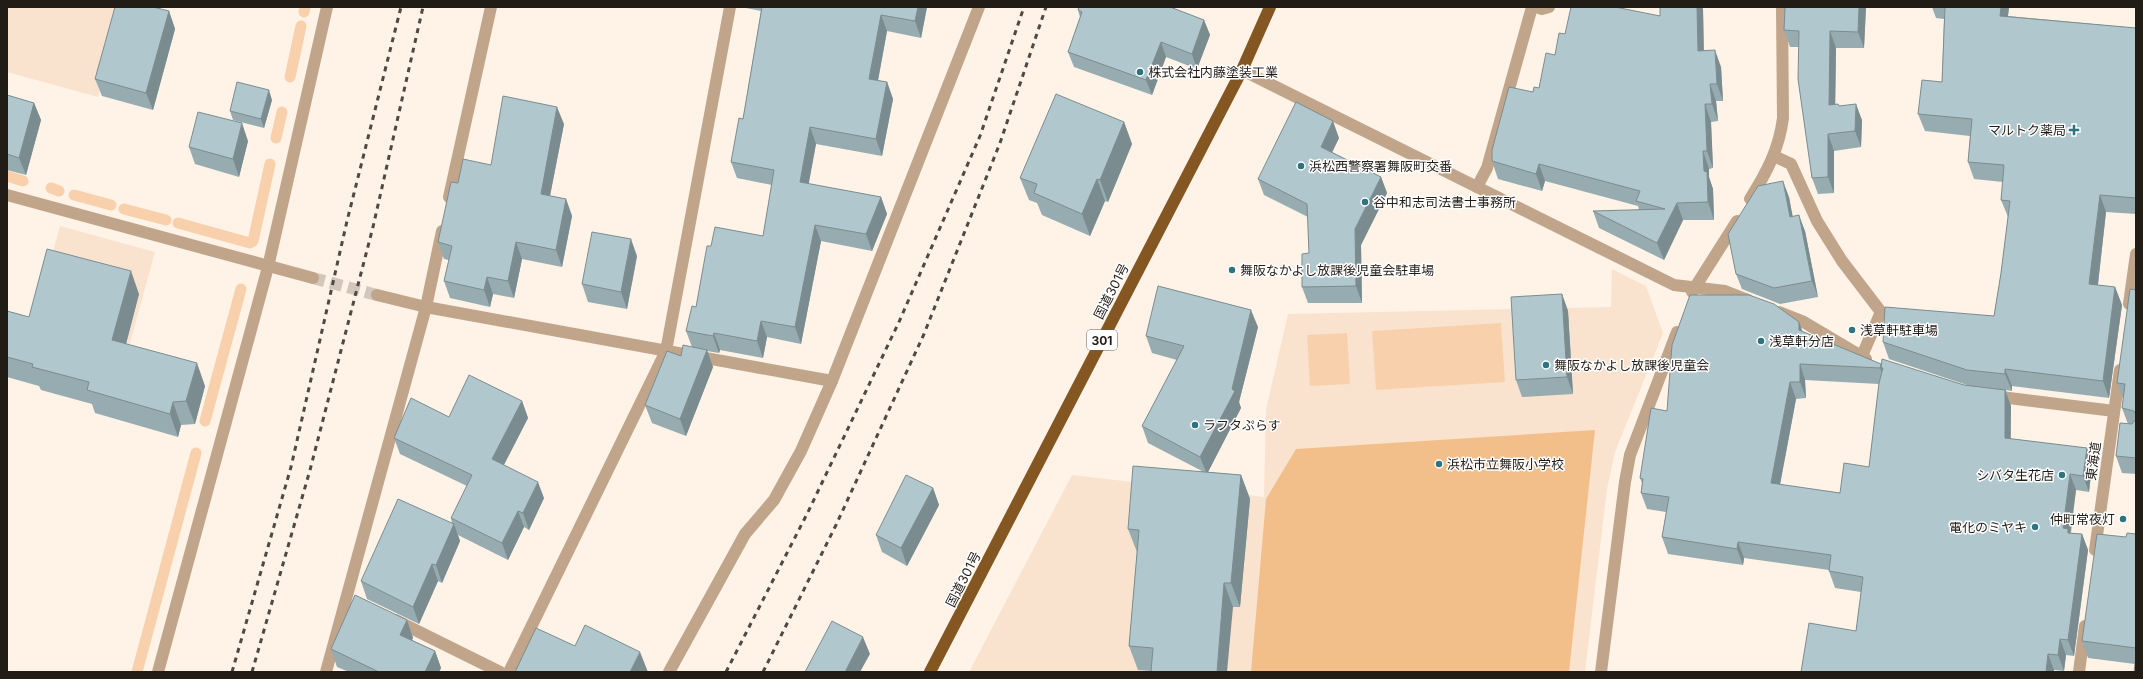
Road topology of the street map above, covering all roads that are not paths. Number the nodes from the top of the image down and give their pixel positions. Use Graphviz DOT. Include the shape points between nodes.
graph roads {
  1 [pos="326,7"];
  2 [pos="491,7"];
  3 [pos="730,7"];
  4 [pos="979,7"];
  5 [pos="1270,7"];
  6 [pos="1532,7"];
  7 [pos="1536,7"];
  8 [pos="1550,7"];
  9 [pos="1782,7"];
  10 [pos="1242,70"];
  11 [pos="1774,156"];
  12 [pos="1477,187"];
  13 [pos="7,195"];
  14 [pos="447,207"];
  15 [pos="444,222"];
  16 [pos="2136,254"];
  17 [pos="268,267"];
  18 [pos="312,278"];
  19 [pos="1696,288"];
  20 [pos="377,295"];
  21 [pos="1689,301"];
  22 [pos="426,307"];
  23 [pos="2127,318"];
  24 [pos="1680,323"];
  25 [pos="666,351"];
  26 [pos="2122,357"];
  27 [pos="1861,358"];
  28 [pos="1875,363"];
  29 [pos="832,382"];
  30 [pos="1978,394"];
  31 [pos="2114,411"];
  32 [pos="2112,430"];
  33 [pos="2124,432"];
  34 [pos="2093,565"];
  35 [pos="347,597"];
  36 [pos="361,604"];
  37 [pos="382,614"];
  38 [pos="2086,618"];
  39 [pos="158,672"];
  40 [pos="326,672"];
  41 [pos="500,672"];
  42 [pos="509,672"];
  43 [pos="669,672"];
  44 [pos="930,672"];
  45 [pos="1600,672"];
  46 [pos="2079,672"];
  1 -- 17 [label="street"];
  2 -- 14 [label="street"];
  3 -- 25 [label="street"];
  4 -- 29 [label="street"];
  5 -- 10 [label="highway, 国道301号 / 301"];
  6 -- 12 [label="street" via="1487,168"];
  7 -- 8 [label="street"];
  9 -- 11 [label="street" via="1783,118"];
  10 -- 12 [label="street"];
  10 -- 44 [label="highway, 国道301号 / 301"];
  11 -- 19 [label="street" via="1768,171"];
  11 -- 27 [label="street" via="1791,164 1817,221 1842,261 1881,312"];
  12 -- 19 [label="street" via="1674,285"];
  13 -- 17 [label="street"];
  15 -- 22 [label="street"];
  16 -- 23 [label="street"];
  17 -- 18 [label="street"];
  17 -- 39 [label="street"];
  19 -- 21 [label="street"];
  19 -- 27 [label="street" via="1725,291 1802,321"];
  20 -- 22 [label="street"];
  22 -- 25 [label="street"];
  22 -- 35 [label="street"];
  24 -- 45 [label="street" via="1630,455"];
  25 -- 29 [label="street"];
  25 -- 42 [label="street"];
  26 -- 31 [label="street, 東海道"];
  27 -- 28 [label="street"];
  29 -- 43 [label="street" via="802,451 774,500 745,534"];
  30 -- 31 [label="street"];
  31 -- 32 [label="street, 東海道"];
  32 -- 33 [label="street"];
  32 -- 34 [label="street, 東海道"];
  35 -- 36 [label="street"];
  35 -- 40 [label="street"];
  37 -- 41 [label="street"];
  38 -- 46 [label="street"];
}
